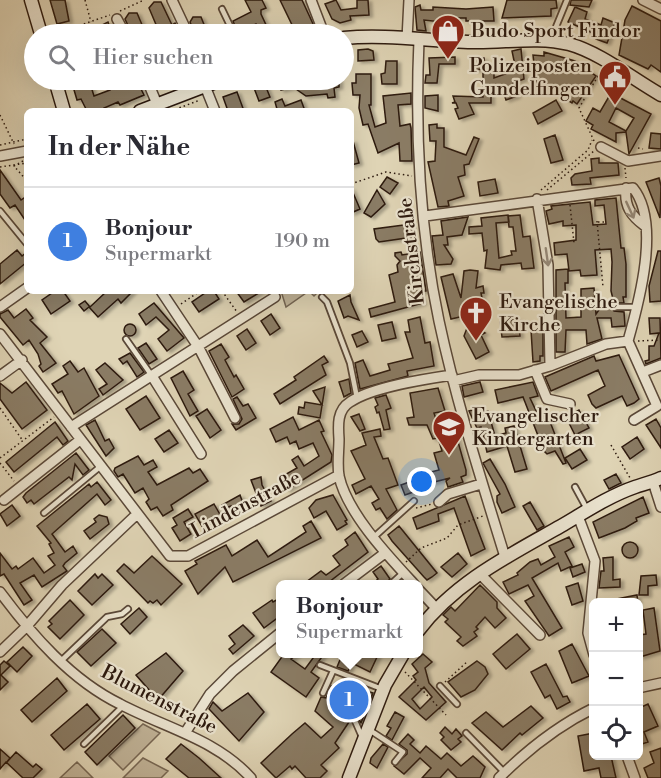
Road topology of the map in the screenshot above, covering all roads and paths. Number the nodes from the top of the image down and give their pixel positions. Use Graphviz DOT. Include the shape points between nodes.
graph roads {
  1 [pos="31,0"];
  2 [pos="85,0"];
  3 [pos="144,0"];
  4 [pos="172,0"];
  5 [pos="311,0"];
  6 [pos="409,0"];
  7 [pos="567,0"];
  8 [pos="643,0"];
  9 [pos="222,9"];
  10 [pos="661,9"];
  11 [pos="117,19"];
  12 [pos="91,23"];
  13 [pos="38,24"];
  14 [pos="88,24"];
  15 [pos="120,24"];
  16 [pos="183,24"];
  17 [pos="229,24"];
  18 [pos="320,24"];
  19 [pos="354,38"];
  20 [pos="413,39"];
  21 [pos="550,41"];
  22 [pos="606,63"];
  23 [pos="58,90"];
  24 [pos="151,90"];
  25 [pos="196,90"];
  26 [pos="202,90"];
  27 [pos="211,90"];
  28 [pos="661,95"];
  29 [pos="157,104"];
  30 [pos="63,108"];
  31 [pos="147,108"];
  32 [pos="176,108"];
  33 [pos="214,108"];
  34 [pos="0,115"];
  35 [pos="593,139"];
  36 [pos="24,140"];
  37 [pos="13,142"];
  38 [pos="0,145"];
  39 [pos="601,147"];
  40 [pos="24,152"];
  41 [pos="0,156"];
  42 [pos="661,156"];
  43 [pos="628,161"];
  44 [pos="24,163"];
  45 [pos="14,166"];
  46 [pos="0,167"];
  47 [pos="422,177"];
  48 [pos="24,178"];
  49 [pos="354,183"];
  50 [pos="626,188"];
  51 [pos="569,195"];
  52 [pos="540,199"];
  53 [pos="0,211"];
  54 [pos="425,216"];
  55 [pos="606,222"];
  56 [pos="24,240"];
  57 [pos="574,243"];
  58 [pos="603,287"];
  59 [pos="24,290"];
  60 [pos="163,294"];
  61 [pos="196,294"];
  62 [pos="224,294"];
  63 [pos="275,297"];
  64 [pos="322,297"];
  65 [pos="0,307"];
  66 [pos="637,307"];
  67 [pos="616,308"];
  68 [pos="174,309"];
  69 [pos="243,320"];
  70 [pos="0,334"];
  71 [pos="126,339"];
  72 [pos="661,340"];
  73 [pos="628,341"];
  74 [pos="199,348"];
  75 [pos="22,360"];
  76 [pos="661,365"];
  77 [pos="549,366"];
  78 [pos="535,370"];
  79 [pos="643,372"];
  80 [pos="0,376"];
  81 [pos="152,376"];
  82 [pos="452,378"];
  83 [pos="357,398"];
  84 [pos="570,404"];
  85 [pos="0,408"];
  86 [pos="59,411"];
  87 [pos="235,418"];
  88 [pos="634,420"];
  89 [pos="71,428"];
  90 [pos="80,440"];
  91 [pos="23,441"];
  92 [pos="611,445"];
  93 [pos="201,454"];
  94 [pos="0,458"];
  95 [pos="0,463"];
  96 [pos="101,466"];
  97 [pos="339,476"];
  98 [pos="657,480"];
  99 [pos="481,484"];
  100 [pos="635,487"];
  101 [pos="19,488"];
  102 [pos="575,488"];
  103 [pos="4,500"];
  104 [pos="414,501"];
  105 [pos="439,502"];
  106 [pos="661,507"];
  107 [pos="45,513"];
  108 [pos="491,514"];
  109 [pos="583,514"];
  110 [pos="136,515"];
  111 [pos="374,537"];
  112 [pos="385,553"];
  113 [pos="504,557"];
  114 [pos="401,571"];
  115 [pos="480,574"];
  116 [pos="350,580"];
  117 [pos="395,580"];
  118 [pos="409,580"];
  119 [pos="0,592"];
  120 [pos="423,595"];
  121 [pos="435,608"];
  122 [pos="128,609"];
  123 [pos="423,624"];
  124 [pos="26,627"];
  125 [pos="540,635"];
  126 [pos="276,636"];
  127 [pos="0,652"];
  128 [pos="593,652"];
  129 [pos="400,658"];
  130 [pos="61,661"];
  131 [pos="468,661"];
  132 [pos="320,665"];
  133 [pos="333,670"];
  134 [pos="661,683"];
  135 [pos="370,684"];
  136 [pos="440,686"];
  137 [pos="643,687"];
  138 [pos="383,689"];
  139 [pos="367,691"];
  140 [pos="324,693"];
  141 [pos="429,697"];
  142 [pos="457,705"];
  143 [pos="123,706"];
  144 [pos="589,710"];
  145 [pos="446,715"];
  146 [pos="355,721"];
  147 [pos="185,733"];
  148 [pos="365,734"];
  149 [pos="466,734"];
  150 [pos="84,744"];
  151 [pos="628,760"];
  152 [pos="395,762"];
  153 [pos="502,775"];
  154 [pos="251,778"];
  155 [pos="349,778"];
  156 [pos="635,778"];
  1 -- 13 [label="street"];
  2 -- 12 [label="path"];
  3 -- 12 [label="path"];
  4 -- 16 [label="street"];
  5 -- 18 [label="street"];
  6 -- 20 [label="street, Kirchstraße"];
  7 -- 21 [label="lane"];
  8 -- 10 [label="street"];
  9 -- 17 [label="lane"];
  11 -- 15 [label="street"];
  12 -- 14 [label="path"];
  19 -- 20 [label="street"];
  20 -- 21 [label="street"];
  20 -- 47 [label="street, Kirchstraße"];
  21 -- 22 [label="street" via="585,50"];
  22 -- 28 [label="street"];
  22 -- 35 [label="path" via="579,108"];
  23 -- 30 [label="street"];
  24 -- 29 [label="street"];
  25 -- 29 [label="street"];
  26 -- 32 [label="path"];
  27 -- 33 [label="street"];
  29 -- 31 [label="street"];
  34 -- 37 [label="path"];
  35 -- 52 [label="path" via="588,150 543,186"];
  35 -- 52 [label="path" via="600,147 548,188"];
  36 -- 37 [label="path"];
  37 -- 38 [label="path"];
  39 -- 43 [label="street"];
  40 -- 41 [label="street"];
  42 -- 43 [label="street" via="642,152"];
  43 -- 50 [label="path"];
  44 -- 45 [label="path"];
  45 -- 46 [label="path"];
  45 -- 48 [label="path"];
  47 -- 49 [label="path" via="386,172"];
  47 -- 54 [label="street, Kirchstraße"];
  50 -- 51 [label="street"];
  50 -- 66 [label="street" via="625,198 632,217 645,229 647,243"];
  51 -- 52 [label="street"];
  51 -- 57 [label="path"];
  52 -- 54 [label="street"];
  52 -- 77 [label="street, one-way" via="548,266"];
  53 -- 56 [label="lane"];
  54 -- 82 [label="street, Kirchstraße"];
  55 -- 58 [label="path" via="597,222"];
  59 -- 65 [label="street"];
  60 -- 68 [label="street"];
  61 -- 68 [label="path"];
  62 -- 69 [label="path"];
  63 -- 69 [label="street"];
  64 -- 83 [label="lane" via="350,363"];
  66 -- 67 [label="lane"];
  66 -- 73 [label="street"];
  68 -- 74 [label="street"];
  69 -- 74 [label="street"];
  70 -- 75 [label="street, Lindenstraße"];
  71 -- 81 [label="lane"];
  72 -- 73 [label="path"];
  73 -- 77 [label="street" via="606,344"];
  73 -- 79 [label="street"];
  74 -- 81 [label="street"];
  74 -- 87 [label="street"];
  75 -- 80 [label="street"];
  75 -- 86 [label="street, Lindenstraße"];
  76 -- 79 [label="street"];
  77 -- 78 [label="street"];
  78 -- 82 [label="street" via="519,375"];
  78 -- 84 [label="street" via="547,399"];
  79 -- 88 [label="street" via="657,406"];
  81 -- 89 [label="street"];
  81 -- 93 [label="street"];
  82 -- 83 [label="street" via="419,380"];
  82 -- 99 [label="street, Kirchstraße"];
  83 -- 97 [label="street" via="341,410"];
  85 -- 91 [label="path"];
  86 -- 89 [label="street, Lindenstraße"];
  86 -- 91 [label="path"];
  89 -- 90 [label="street, Lindenstraße"];
  90 -- 96 [label="street, Lindenstraße"];
  90 -- 101 [label="street"];
  91 -- 94 [label="path"];
  92 -- 100 [label="path"];
  95 -- 101 [label="path"];
  96 -- 107 [label="lane"];
  96 -- 110 [label="street, Lindenstraße"];
  97 -- 110 [label="street, Lindenstraße" via="178,558 164,551"];
  97 -- 111 [label="street"];
  98 -- 100 [label="street"];
  98 -- 106 [label="street"];
  99 -- 105 [label="street" via="448,494"];
  99 -- 108 [label="street, Kirchstraße"];
  100 -- 109 [label="street"];
  101 -- 103 [label="street"];
  102 -- 109 [label="lane"];
  104 -- 111 [label="lane"];
  108 -- 113 [label="street, Kirchstraße"];
  108 -- 114 [label="path" via="458,525 447,538 422,548"];
  109 -- 113 [label="street"];
  109 -- 128 [label="street" via="595,561 588,633"];
  110 -- 124 [label="street" via="62,585"];
  111 -- 112 [label="street"];
  112 -- 114 [label="street"];
  112 -- 116 [label="street"];
  113 -- 115 [label="street"];
  114 -- 117 [label="lane"];
  114 -- 118 [label="street"];
  115 -- 121 [label="street"];
  115 -- 125 [label="street"];
  119 -- 124 [label="street, Blumenstraße"];
  120 -- 121 [label="street"];
  121 -- 123 [label="street"];
  122 -- 130 [label="lane" via="107,617"];
  124 -- 127 [label="street"];
  124 -- 130 [label="street, Blumenstraße"];
  126 -- 147 [label="street" via="210,694"];
  129 -- 138 [label="street"];
  129 -- 141 [label="path"];
  130 -- 143 [label="street, Blumenstraße" via="95,690"];
  131 -- 136 [label="path"];
  132 -- 133 [label="lane"];
  133 -- 135 [label="lane"];
  133 -- 140 [label="lane"];
  134 -- 137 [label="street"];
  135 -- 138 [label="lane"];
  135 -- 139 [label="lane"];
  136 -- 141 [label="path"];
  136 -- 142 [label="lane"];
  138 -- 148 [label="street"];
  141 -- 145 [label="path"];
  143 -- 147 [label="street, Blumenstraße"];
  143 -- 150 [label="lane"];
  144 -- 153 [label="street" via="530,748"];
  146 -- 148 [label="lane"];
  147 -- 154 [label="street, Blumenstraße" via="215,749"];
  148 -- 152 [label="lane" via="403,752"];
  148 -- 155 [label="street"];
  149 -- 153 [label="lane"];
  151 -- 156 [label="street"];
}
